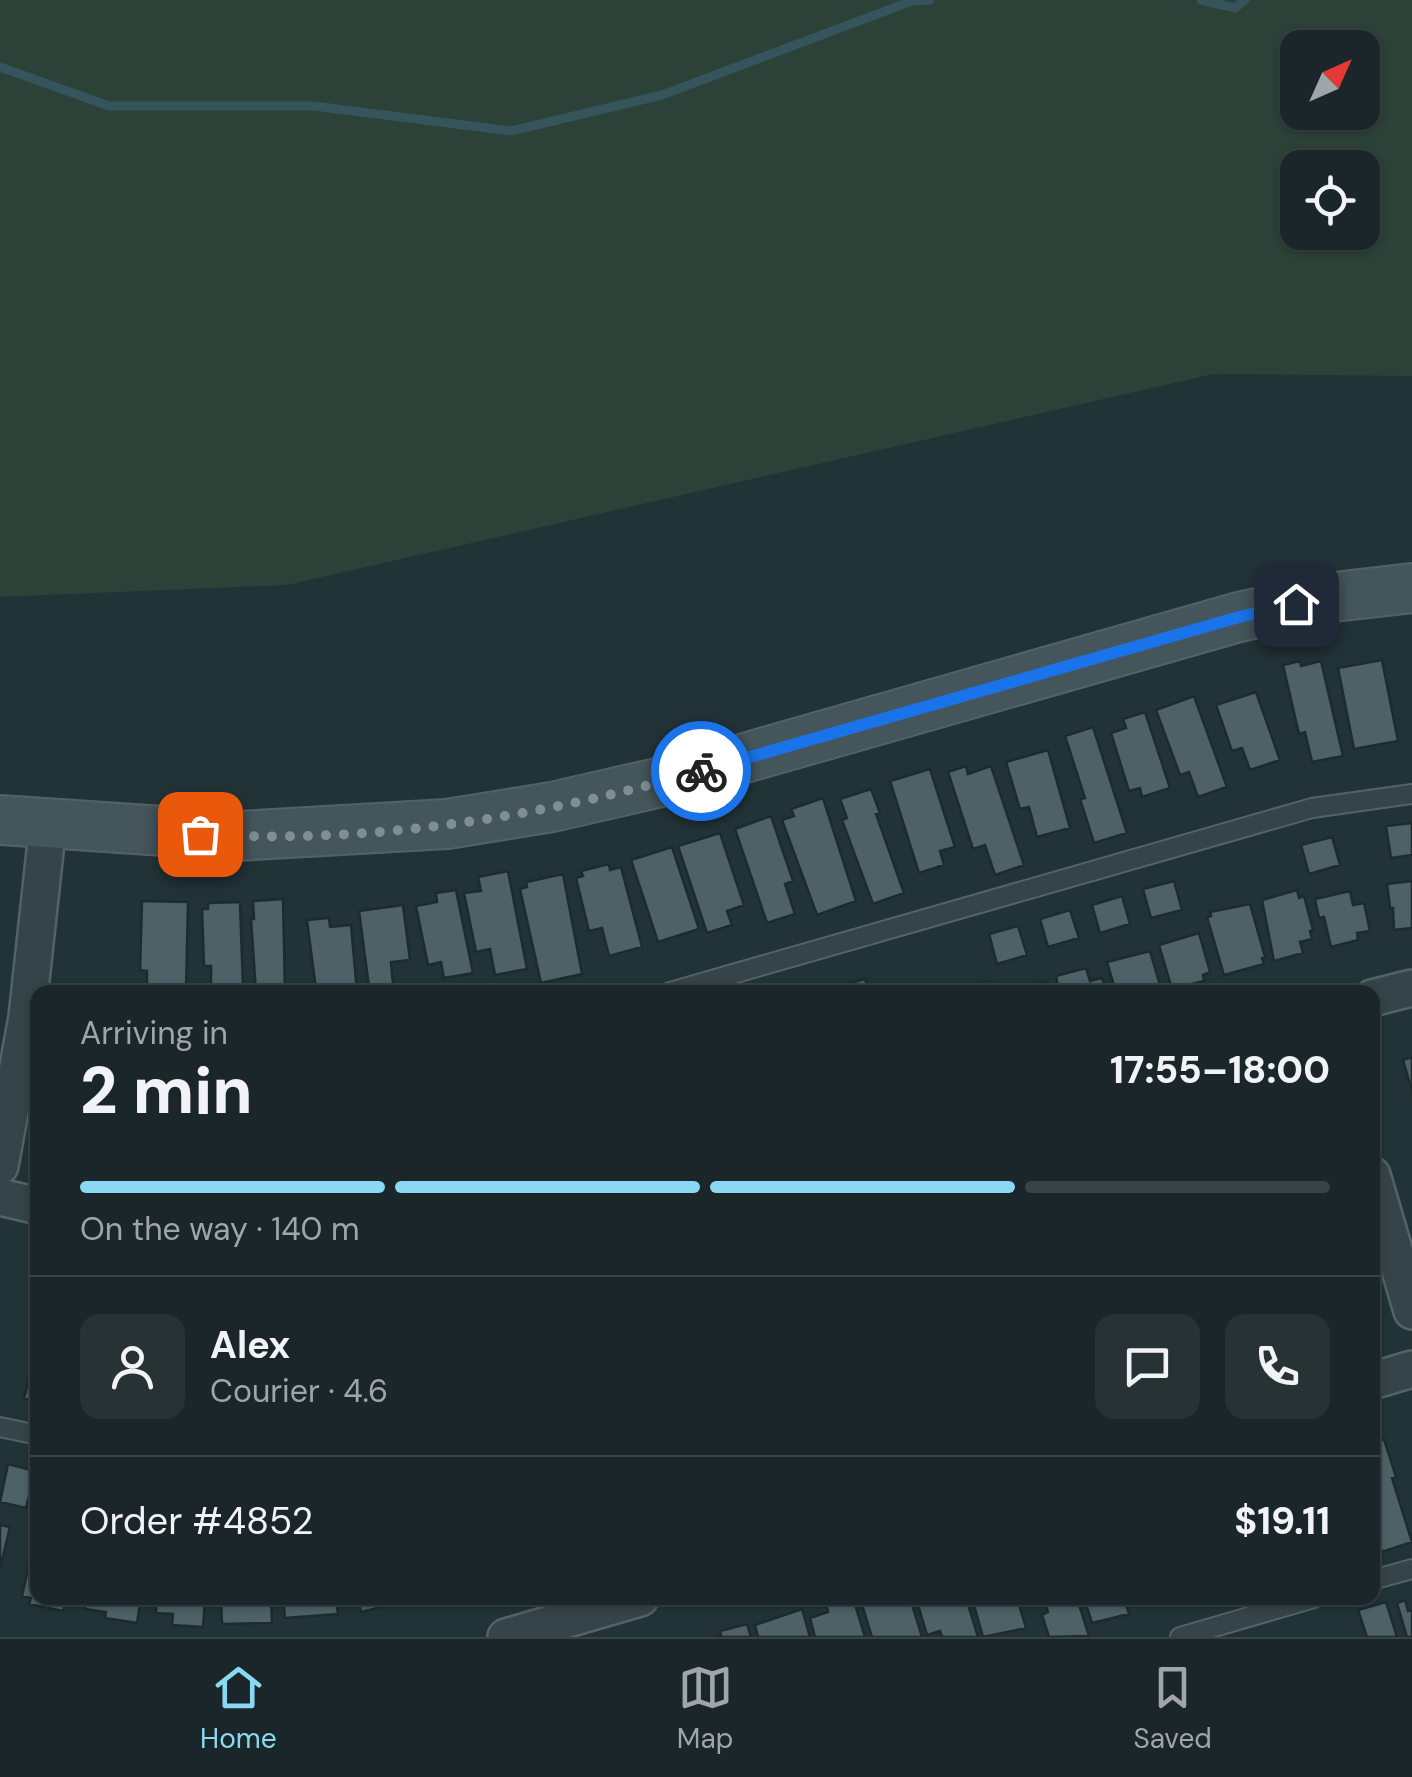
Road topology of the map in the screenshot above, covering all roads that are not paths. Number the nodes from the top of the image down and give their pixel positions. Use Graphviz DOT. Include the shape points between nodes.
graph roads {
  1 [pos="1412,588"];
  2 [pos="1412,794"];
  3 [pos="0,820"];
  4 [pos="48,824"];
  5 [pos="35,985"];
  6 [pos="694,985"];
  7 [pos="1412,988"];
  8 [pos="1380,996"];
  9 [pos="30,1027"];
  10 [pos="0,1166"];
  11 [pos="0,1197"];
  12 [pos="30,1204"];
  13 [pos="1380,1204"];
  14 [pos="1412,1311"];
  15 [pos="1412,1370"];
  16 [pos="1380,1379"];
  17 [pos="0,1427"];
  18 [pos="30,1433"];
  19 [pos="1412,1568"];
  20 [pos="1380,1578"];
  21 [pos="616,1605"];
  22 [pos="1290,1605"];
  23 [pos="506,1637"];
  24 [pos="1180,1637"];
  1 -- 4 [label="street" via="1239,617 657,784 552,807 447,824 238,836"];
  2 -- 6 [label="lane" via="1312,808"];
  3 -- 4 [label="street"];
  4 -- 5 [label="street"];
  7 -- 8 [label="street"];
  9 -- 10 [label="street"];
  11 -- 12 [label="street"];
  13 -- 14 [label="street"];
  15 -- 16 [label="street"];
  17 -- 18 [label="lane"];
  19 -- 20 [label="lane"];
  21 -- 23 [label="street"];
  22 -- 24 [label="lane"];
}
